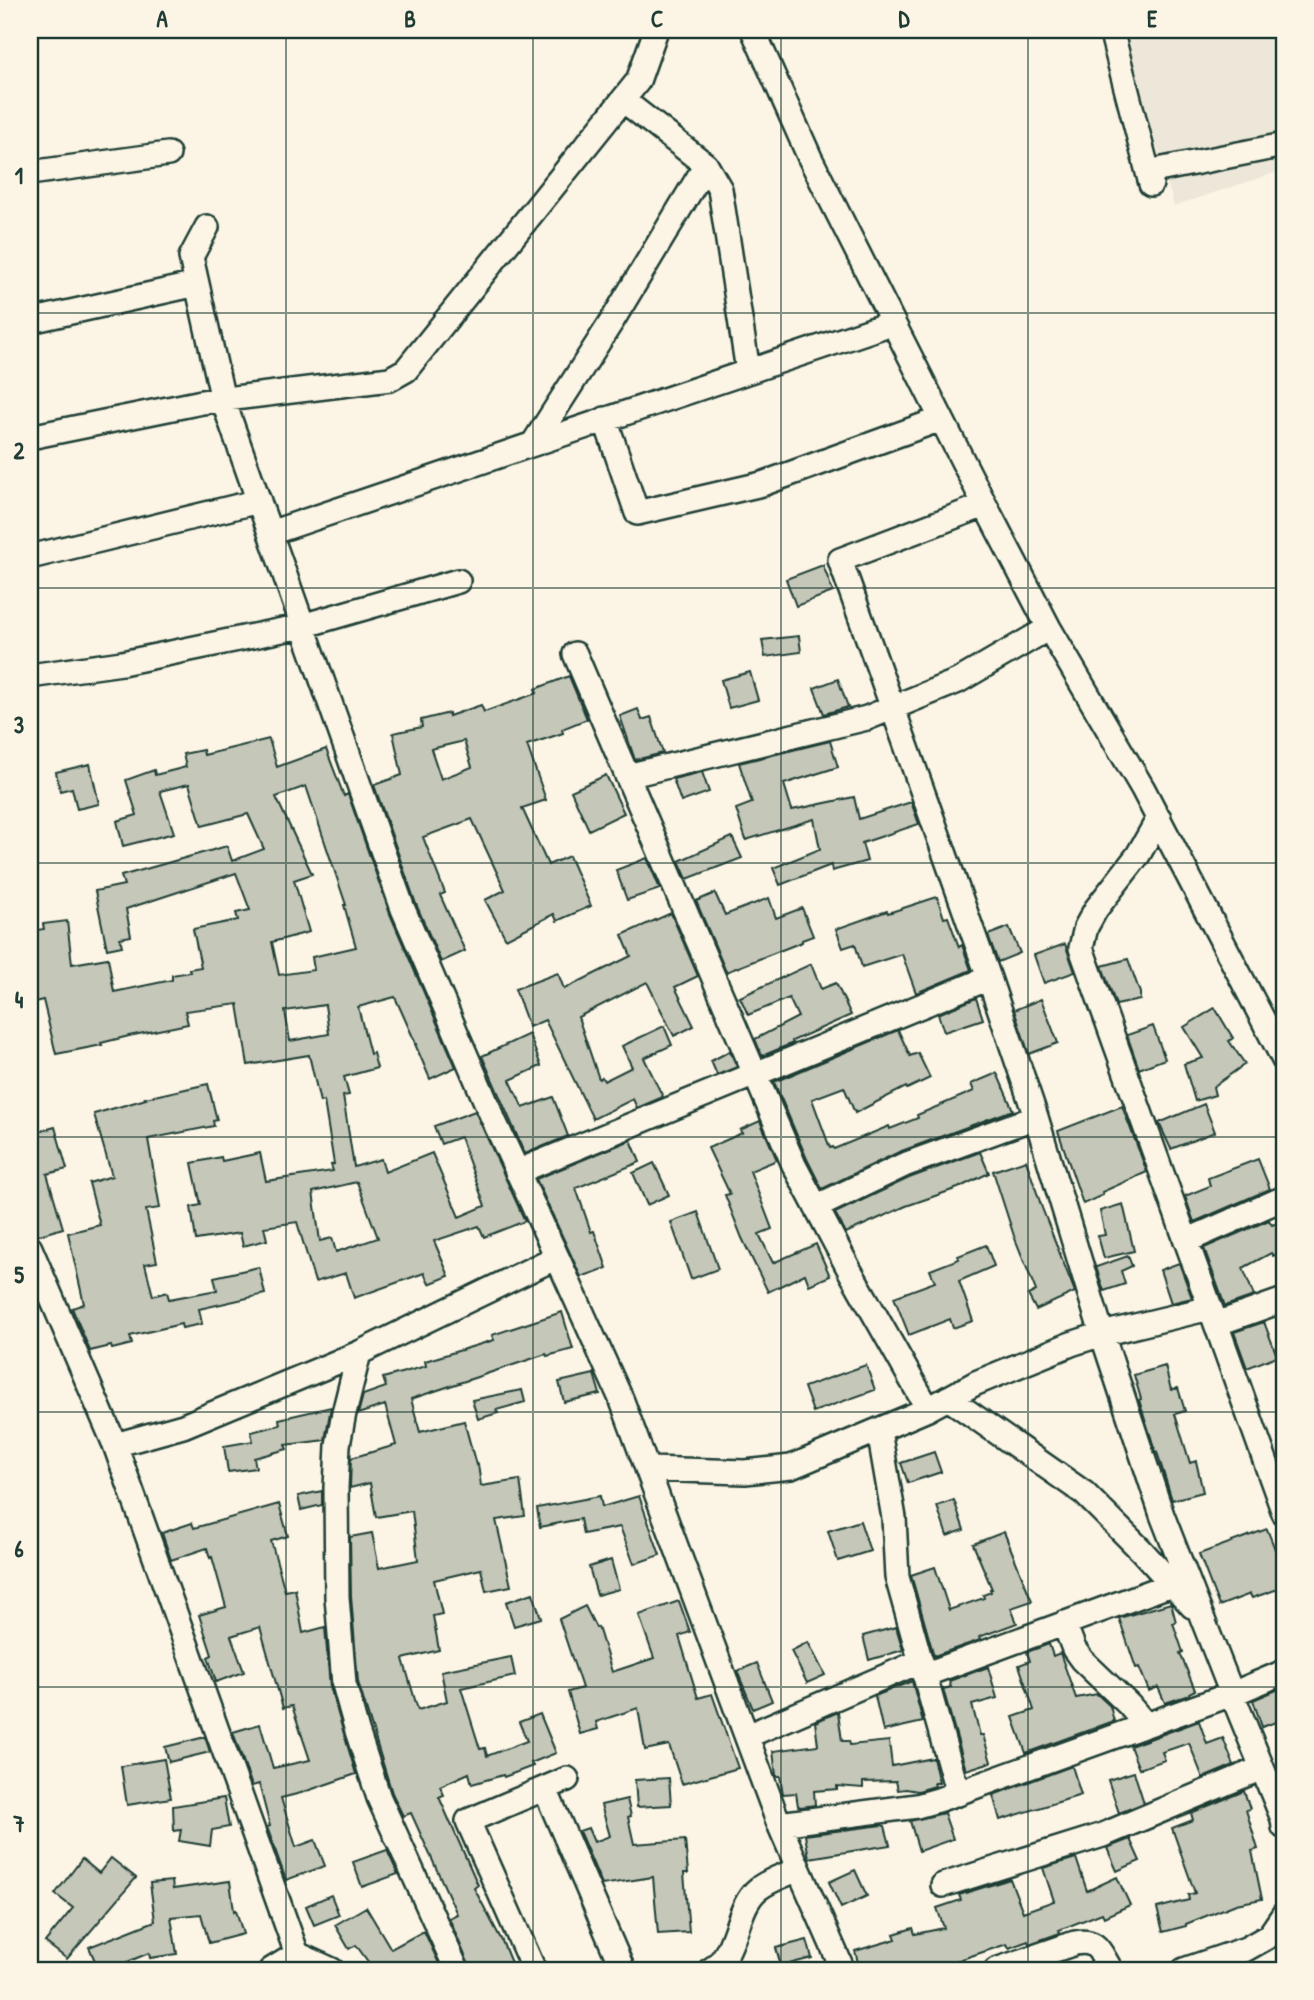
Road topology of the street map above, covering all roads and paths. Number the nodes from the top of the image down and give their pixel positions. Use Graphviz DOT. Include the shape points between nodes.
graph roads {
  1 [pos="656,30"];
  2 [pos="753,30"];
  3 [pos="1111,30"];
  4 [pos="623,100"];
  5 [pos="1284,145"];
  6 [pos="168,154"];
  7 [pos="706,165"];
  8 [pos="30,173"];
  9 [pos="207,227"];
  10 [pos="197,284"];
  11 [pos="30,321"];
  12 [pos="892,323"];
  13 [pos="748,371"];
  14 [pos="223,400"];
  15 [pos="605,419"];
  16 [pos="940,419"];
  17 [pos="30,437"];
  18 [pos="533,444"];
  19 [pos="259,501"];
  20 [pos="985,506"];
  21 [pos="270,533"];
  22 [pos="30,557"];
  23 [pos="458,581"];
  24 [pos="302,626"];
  25 [pos="1049,628"];
  26 [pos="575,654"];
  27 [pos="30,676"];
  28 [pos="892,708"];
  29 [pos="627,776"];
  30 [pos="1159,818"];
  31 [pos="989,978"];
  32 [pos="1284,1060"];
  33 [pos="754,1075"];
  34 [pos="1036,1117"];
  35 [pos="517,1172"];
  36 [pos="1284,1198"];
  37 [pos="816,1207"];
  38 [pos="1186,1241"];
  39 [pos="30,1248"];
  40 [pos="557,1257"];
  41 [pos="1284,1300"];
  42 [pos="1213,1316"];
  43 [pos="1102,1334"];
  44 [pos="359,1353"];
  45 [pos="948,1398"];
  46 [pos="928,1409"];
  47 [pos="879,1430"];
  48 [pos="115,1446"];
  49 [pos="648,1469"];
  50 [pos="1284,1513"];
  51 [pos="1172,1584"];
  52 [pos="1201,1616"];
  53 [pos="1065,1623"];
  54 [pos="923,1668"];
  55 [pos="1284,1672"];
  56 [pos="1232,1694"];
  57 [pos="1146,1725"];
  58 [pos="747,1735"];
  59 [pos="1262,1769"];
  60 [pos="567,1779"];
  61 [pos="545,1789"];
  62 [pos="958,1794"];
  63 [pos="1284,1821"];
  64 [pos="779,1824"];
  65 [pos="798,1869"];
  66 [pos="943,1885"];
  67 [pos="1284,1917"];
  68 [pos="297,1954"];
  69 [pos="271,1970"];
  70 [pos="332,1970"];
  71 [pos="457,1970"];
  72 [pos="534,1970"];
  73 [pos="623,1970"];
  74 [pos="710,1970"];
  75 [pos="843,1970"];
  76 [pos="996,1970"];
  77 [pos="1111,1970"];
  78 [pos="1184,1970"];
  1 -- 4 [label="street" via="638,81"];
  2 -- 12 [label="street"];
  3 -- 5 [label="street" via="1150,178"];
  4 -- 7 [label="street"];
  4 -- 14 [label="street" via="406,370 390,379"];
  6 -- 8 [label="street"];
  7 -- 13 [label="street" via="720,189"];
  7 -- 18 [label="street"];
  9 -- 10 [label="street" via="191,257"];
  10 -- 11 [label="street"];
  10 -- 14 [label="street"];
  12 -- 13 [label="street"];
  12 -- 16 [label="street"];
  13 -- 15 [label="street"];
  14 -- 17 [label="street"];
  14 -- 19 [label="street"];
  15 -- 16 [label="street" via="637,513 762,484"];
  15 -- 18 [label="street"];
  16 -- 20 [label="street"];
  18 -- 21 [label="street"];
  19 -- 21 [label="street"];
  19 -- 22 [label="street"];
  20 -- 25 [label="street"];
  20 -- 28 [label="street" via="841,560"];
  21 -- 24 [label="street"];
  23 -- 24 [label="street"];
  24 -- 27 [label="street" via="122,663"];
  24 -- 35 [label="street" via="402,909"];
  25 -- 28 [label="street" via="958,681"];
  25 -- 30 [label="street"];
  26 -- 29 [label="street"];
  28 -- 29 [label="street"];
  28 -- 31 [label="street"];
  29 -- 33 [label="street"];
  30 -- 32 [label="street"];
  30 -- 38 [label="street" via="1138,855 1096,909 1081,948"];
  31 -- 33 [label="street"];
  31 -- 34 [label="street"];
  33 -- 35 [label="street"];
  33 -- 37 [label="street"];
  34 -- 37 [label="street" via="904,1165"];
  34 -- 43 [label="street"];
  35 -- 40 [label="street"];
  36 -- 38 [label="street"];
  37 -- 46 [label="street"];
  38 -- 42 [label="street"];
  39 -- 48 [label="street"];
  40 -- 44 [label="street"];
  40 -- 49 [label="street"];
  41 -- 42 [label="street"];
  42 -- 43 [label="street"];
  42 -- 50 [label="street"];
  43 -- 45 [label="street"];
  43 -- 52 [label="street"];
  44 -- 48 [label="street" via="183,1426"];
  44 -- 71 [label="street" via="340,1434 336,1488 335,1552 344,1684 379,1798"];
  45 -- 46 [label="street"];
  45 -- 51 [label="street" via="1084,1493"];
  46 -- 47 [label="street"];
  47 -- 49 [label="street" via="791,1467 745,1472"];
  47 -- 54 [label="street" via="894,1518 897,1577"];
  48 -- 68 [label="street"];
  49 -- 58 [label="street"];
  51 -- 52 [label="street"];
  51 -- 53 [label="street"];
  52 -- 56 [label="street"];
  53 -- 54 [label="street"];
  53 -- 57 [label="street" via="1082,1660"];
  54 -- 58 [label="street"];
  54 -- 62 [label="street"];
  55 -- 56 [label="street"];
  56 -- 57 [label="street"];
  56 -- 59 [label="street"];
  57 -- 62 [label="street"];
  58 -- 64 [label="street"];
  59 -- 63 [label="street"];
  59 -- 66 [label="street" via="1103,1835"];
  60 -- 61 [label="street"];
  61 -- 72 [label="street" via="468,1821"];
  61 -- 73 [label="street"];
  62 -- 64 [label="street" via="917,1806"];
  64 -- 65 [label="street"];
  65 -- 74 [label="street" via="758,1889 724,1956"];
  65 -- 75 [label="street"];
  67 -- 78 [label="street" via="1269,1936 1246,1949"];
  68 -- 69 [label="street"];
  68 -- 70 [label="street"];
  76 -- 77 [label="street" via="1087,1941 1095,1944"];
}
